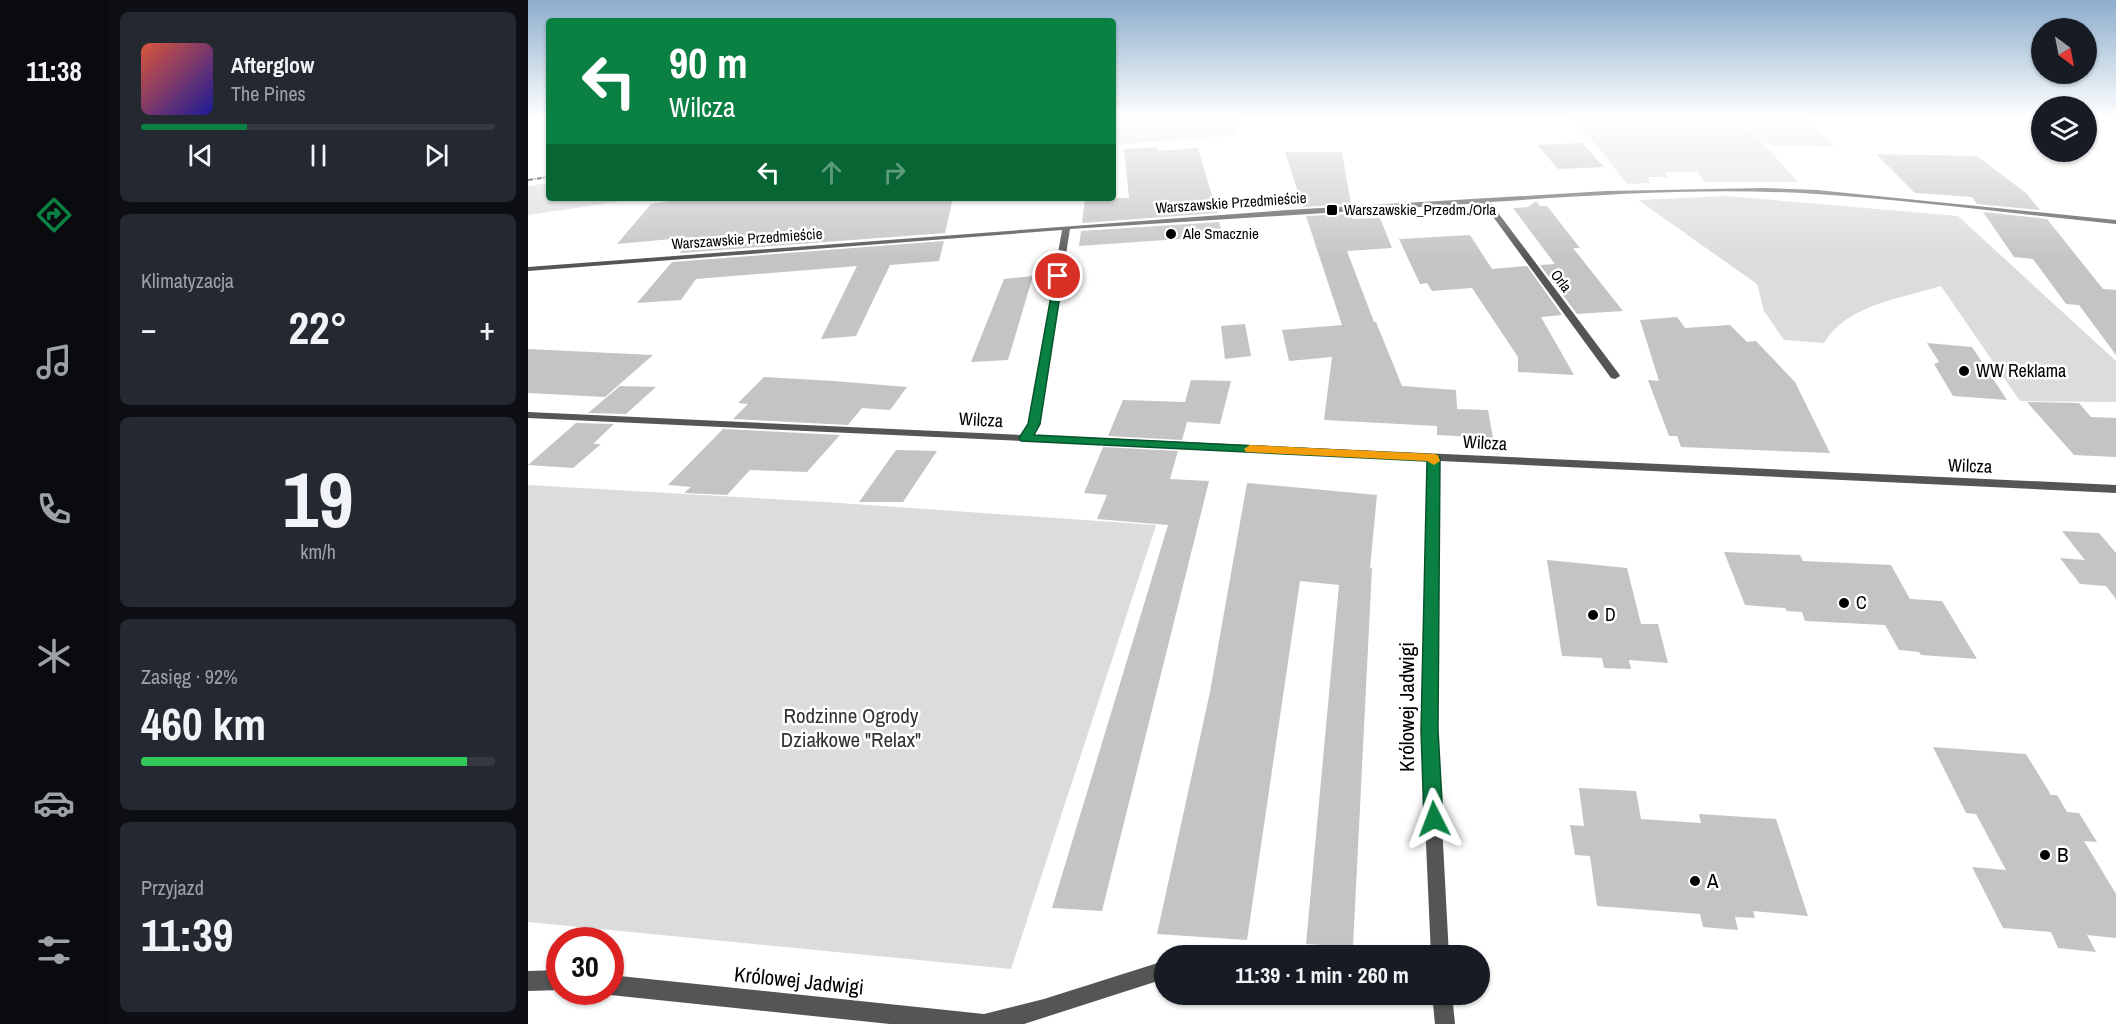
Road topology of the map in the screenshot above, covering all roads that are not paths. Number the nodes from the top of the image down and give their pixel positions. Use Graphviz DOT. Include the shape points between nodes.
graph roads {
  1 [pos="1485,201"];
  2 [pos="2116,222"];
  3 [pos="1066,229"];
  4 [pos="528,269"];
  5 [pos="1615,376"];
  6 [pos="528,415"];
  7 [pos="1025,438"];
  8 [pos="1434,458"];
  9 [pos="2116,489"];
  10 [pos="1439,945"];
  11 [pos="1154,973"];
  12 [pos="546,980"];
  13 [pos="528,981"];
  14 [pos="624,986"];
  15 [pos="1443,1005"];
  16 [pos="985,1024"];
  17 [pos="1445,1024"];
  1 -- 2 [label="street, Warszawskie Przedmieście" via="1665,191 1775,190"];
  1 -- 3 [label="street, Warszawskie Przedmieście"];
  1 -- 5 [label="street, Orla"];
  3 -- 4 [label="street, Warszawskie Przedmieście"];
  3 -- 7 [label="street" via="1034,424"];
  6 -- 7 [label="street, Wilcza"];
  7 -- 8 [label="street, Wilcza"];
  8 -- 9 [label="street, Wilcza"];
  8 -- 10 [label="street, Królowej Jadwigi" via="1429,730"];
  11 -- 16 [label="street, Królowej Jadwigi"];
  12 -- 13 [label="street"];
  14 -- 16 [label="street, Królowej Jadwigi"];
  15 -- 17 [label="street"];
}
